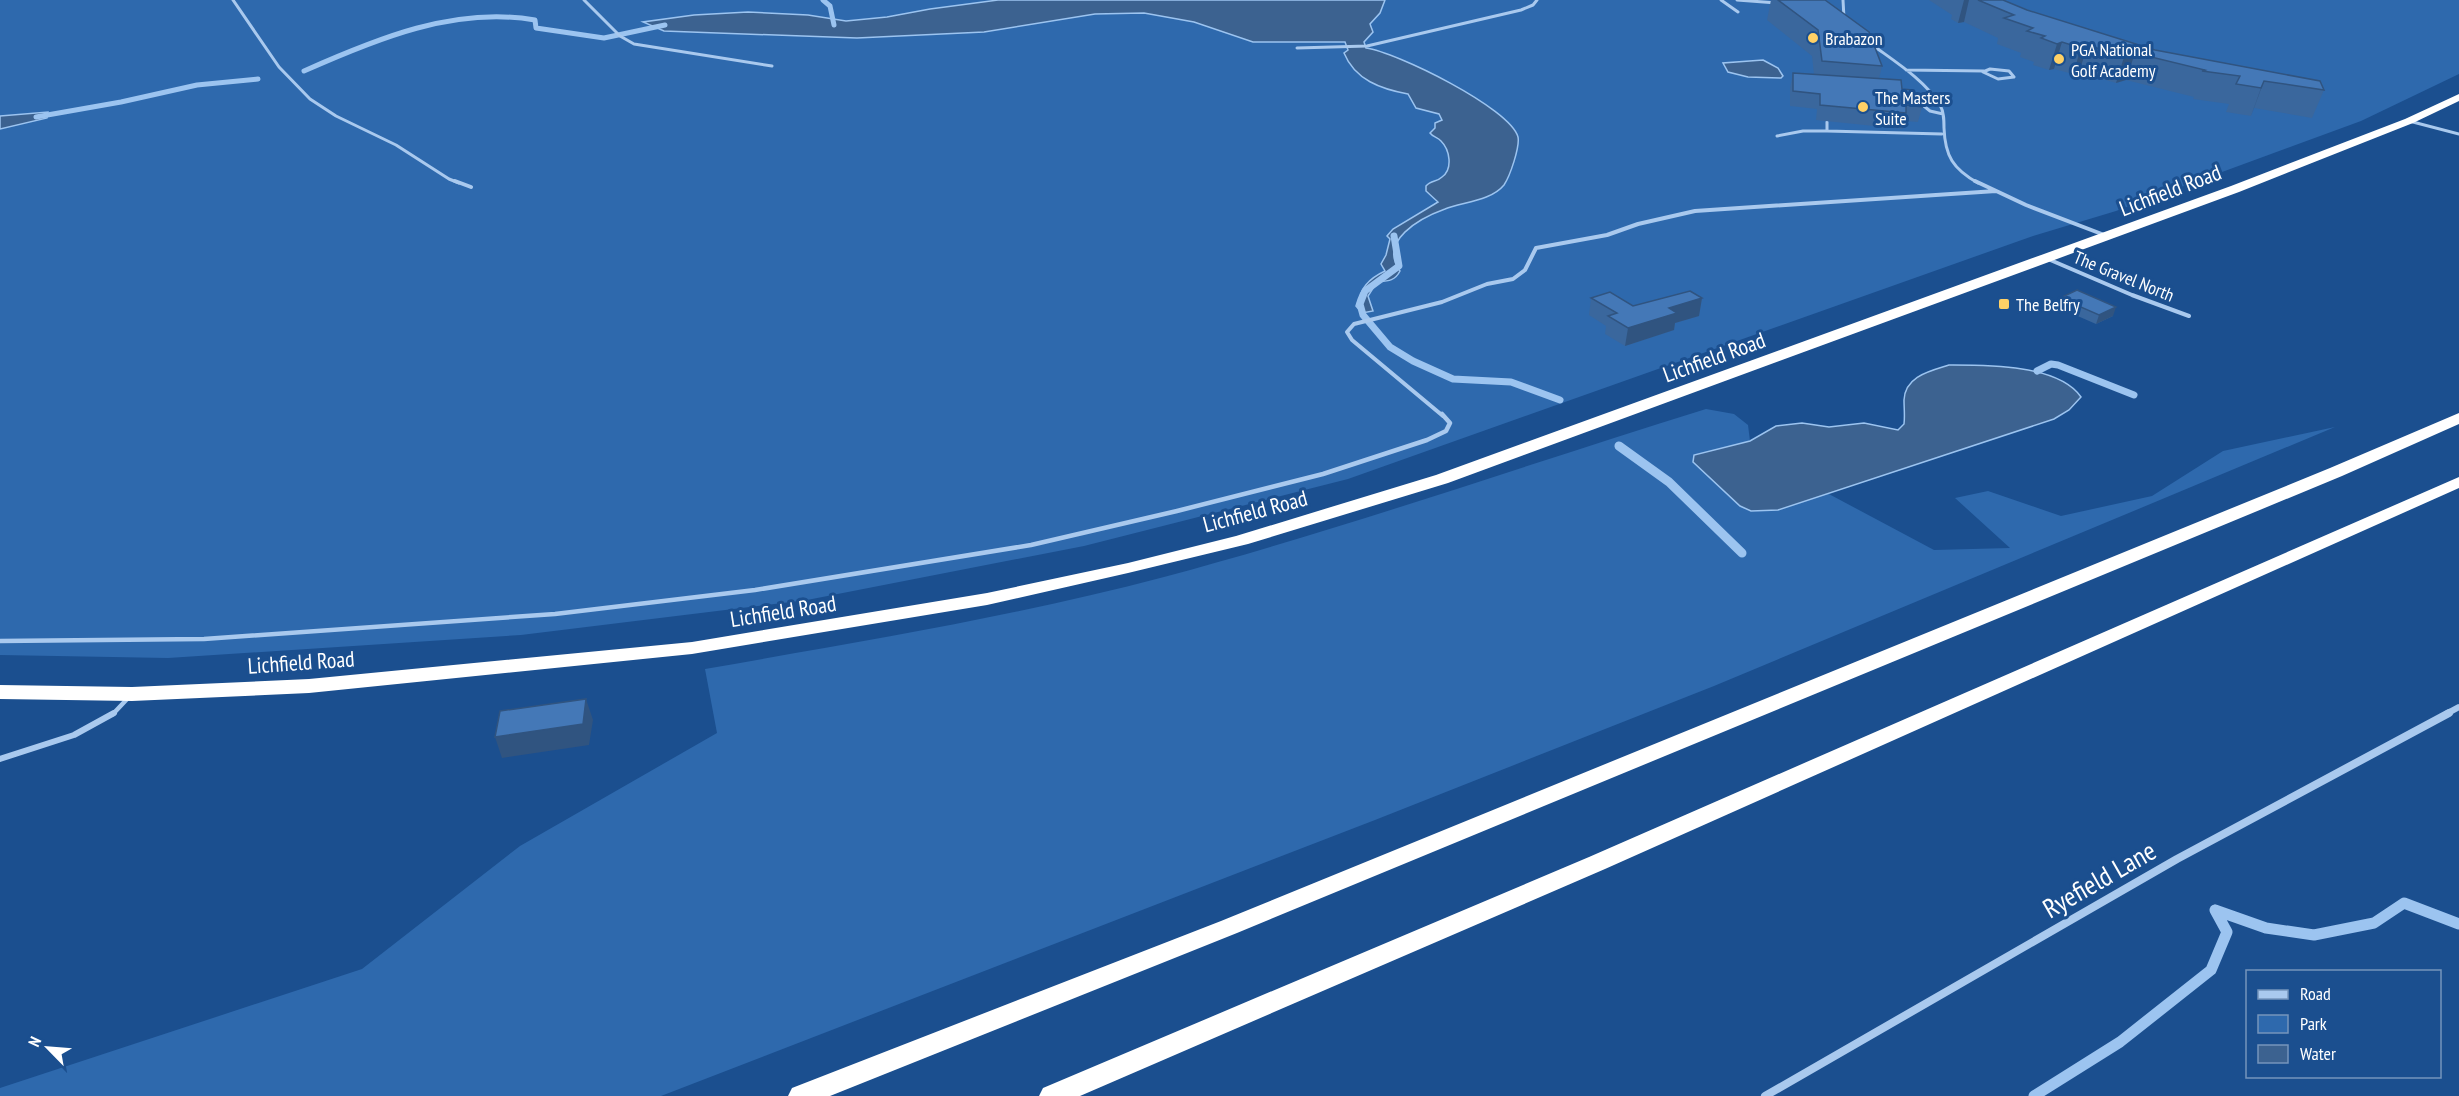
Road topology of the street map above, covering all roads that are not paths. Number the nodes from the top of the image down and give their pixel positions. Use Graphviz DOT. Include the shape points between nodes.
graph roads {
  1 [pos="233,0"];
  2 [pos="584,0"];
  3 [pos="1537,0"];
  4 [pos="1721,0"];
  5 [pos="1737,0"];
  6 [pos="1844,0"];
  7 [pos="1777,3"];
  8 [pos="1738,12"];
  9 [pos="1849,26"];
  10 [pos="1869,43"];
  11 [pos="1297,48"];
  12 [pos="772,66"];
  13 [pos="1906,70"];
  14 [pos="1984,71"];
  15 [pos="1918,82"];
  16 [pos="1916,88"];
  17 [pos="2459,97"];
  18 [pos="1914,98"];
  19 [pos="1942,114"];
  20 [pos="2409,121"];
  21 [pos="1827,122"];
  22 [pos="1827,131"];
  23 [pos="1942,134"];
  24 [pos="2459,134"];
  25 [pos="1777,136"];
  26 [pos="471,187"];
  27 [pos="1996,191"];
  28 [pos="2109,237"];
  29 [pos="2048,259"];
  30 [pos="2189,316"];
  31 [pos="2459,418"];
  32 [pos="2459,482"];
  33 [pos="0,641"];
  34 [pos="0,692"];
  35 [pos="132,694"];
  36 [pos="2459,707"];
  37 [pos="0,759"];
  38 [pos="801,1096"];
  39 [pos="1052,1096"];
  40 [pos="1765,1096"];
  1 -- 26 [label="lane" via="279,68 310,99 396,145 449,179"];
  2 -- 12 [label="lane" via="615,32 634,44"];
  3 -- 11 [label="lane" via="1521,10 1413,37 1367,46"];
  4 -- 8 [label="lane"];
  5 -- 7 [label="lane"];
  6 -- 9 [label="lane" via="1842,11"];
  10 -- 13 [label="lane"];
  13 -- 14 [label="lane"];
  13 -- 15 [label="lane"];
  14 -- 14 [label="lane" via="2000,69 2014,75 1998,79"];
  15 -- 16 [label="lane"];
  15 -- 19 [label="lane"];
  17 -- 20 [label="highway, Lichfield Road"];
  18 -- 19 [label="lane" via="1930,111"];
  19 -- 23 [label="lane"];
  20 -- 24 [label="lane"];
  20 -- 28 [label="highway, Lichfield Road"];
  21 -- 22 [label="lane"];
  22 -- 23 [label="lane"];
  22 -- 25 [label="lane"];
  23 -- 27 [label="lane" via="1955,167"];
  27 -- 28 [label="lane"];
  27 -- 33 [label="lane" via="1695,211 1608,235 1536,248 1525,270 1513,279 1354,324 1347,332 1443,415 1450,423 1446,431 1323,474 1031,545 755,591 555,614 204,639"];
  28 -- 29 [label="highway, Lichfield Road"];
  29 -- 30 [label="lane, The Gravel North"];
  29 -- 35 [label="highway, Lichfield Road" via="1442,479 1242,540 1128,568 987,599 692,648 309,686"];
  31 -- 38 [label="highway" via="1240,922"];
  32 -- 39 [label="highway" via="1296,995"];
  34 -- 35 [label="highway, Lichfield Road"];
  35 -- 37 [label="lane" via="111,716 74,735"];
  36 -- 40 [label="street, Ryefield Lane" via="2176,859"];
}
